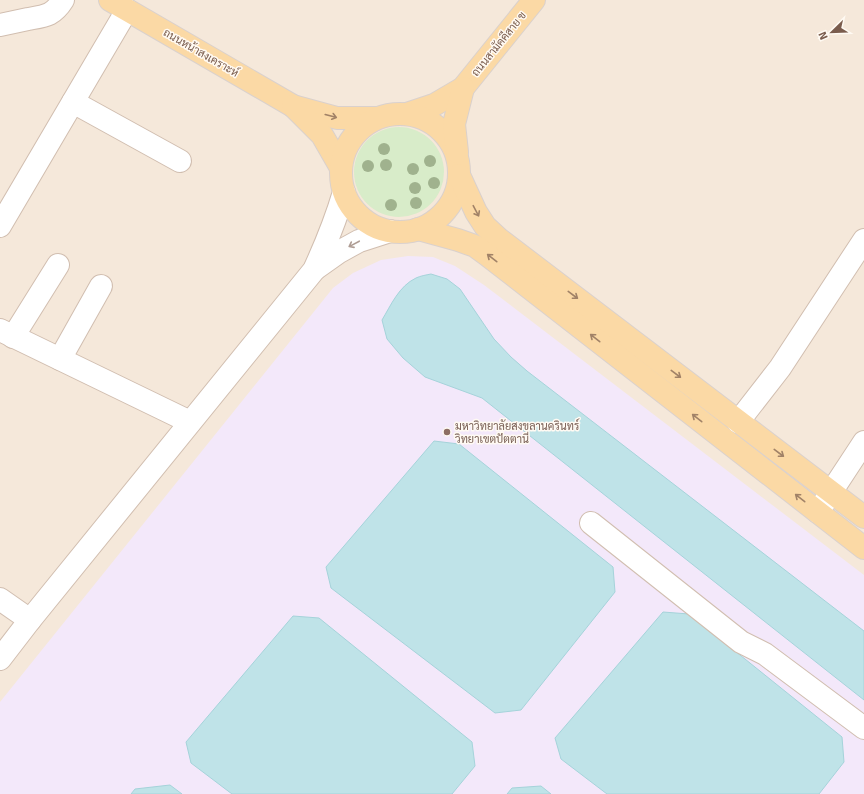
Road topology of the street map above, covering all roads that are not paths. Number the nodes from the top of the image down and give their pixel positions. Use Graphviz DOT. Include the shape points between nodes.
graph roads {
  1 [pos="63,0"];
  2 [pos="534,0"];
  3 [pos="118,5"];
  4 [pos="0,25"];
  5 [pos="463,88"];
  6 [pos="73,102"];
  7 [pos="293,106"];
  8 [pos="407,114"];
  9 [pos="375,118"];
  10 [pos="180,161"];
  11 [pos="458,167"];
  12 [pos="341,168"];
  13 [pos="344,192"];
  14 [pos="0,226"];
  15 [pos="418,229"];
  16 [pos="390,231"];
  17 [pos="864,240"];
  18 [pos="58,265"];
  19 [pos="314,270"];
  20 [pos="100,286"];
  21 [pos="7,333"];
  22 [pos="60,359"];
  23 [pos="190,422"];
  24 [pos="738,422"];
  25 [pos="864,442"];
  26 [pos="830,492"];
  27 [pos="818,512"];
  28 [pos="864,517"];
  29 [pos="591,523"];
  30 [pos="864,548"];
  31 [pos="0,599"];
  32 [pos="30,620"];
  33 [pos="0,660"];
  34 [pos="864,728"];
  1 -- 4 [label="street" via="50,14"];
  2 -- 5 [label="main road, ถนนสามัคคีสาย ข"];
  3 -- 6 [label="street"];
  3 -- 7 [label="main road, ถนนหน้าสงเคราะห์"];
  5 -- 8 [label="main road, ถนนสามัคคีสาย ข" via="434,105"];
  5 -- 11 [label="main road, ถนนสามัคคีสาย ข" via="454,124"];
  6 -- 10 [label="street"];
  6 -- 14 [label="street"];
  7 -- 9 [label="main road, ถนนหน้าสงเคราะห์, one-way" via="337,118"];
  7 -- 12 [label="main road, ถนนหน้าสงเคราะห์" via="322,135"];
  8 -- 9 [label="main road"];
  8 -- 11 [label="main road" via="424,119 439,128 450,142"];
  9 -- 12 [label="main road" via="351,138"];
  11 -- 15 [label="main road" via="455,193 447,209 434,221"];
  11 -- 24 [label="main road, one-way" via="476,212 485,226 499,239"];
  12 -- 13 [label="main road"];
  13 -- 16 [label="main road" via="351,206 362,218 375,227"];
  13 -- 19 [label="street" via="327,242"];
  15 -- 16 [label="main road"];
  27 -- 15 [label="main road, one-way" via="486,254 458,240"];
  16 -- 19 [label="street, one-way" via="359,241"];
  17 -- 24 [label="street" via="780,368"];
  18 -- 21 [label="street"];
  19 -- 23 [label="street"];
  20 -- 22 [label="street"];
  21 -- 22 [label="street"];
  22 -- 23 [label="street"];
  23 -- 32 [label="street"];
  24 -- 26 [label="main road, one-way"];
  25 -- 26 [label="street"];
  26 -- 27 [label="street"];
  26 -- 28 [label="main road"];
  27 -- 30 [label="main road"];
  29 -- 34 [label="street" via="741,642 765,654"];
  31 -- 32 [label="street"];
  32 -- 33 [label="street"];
}
